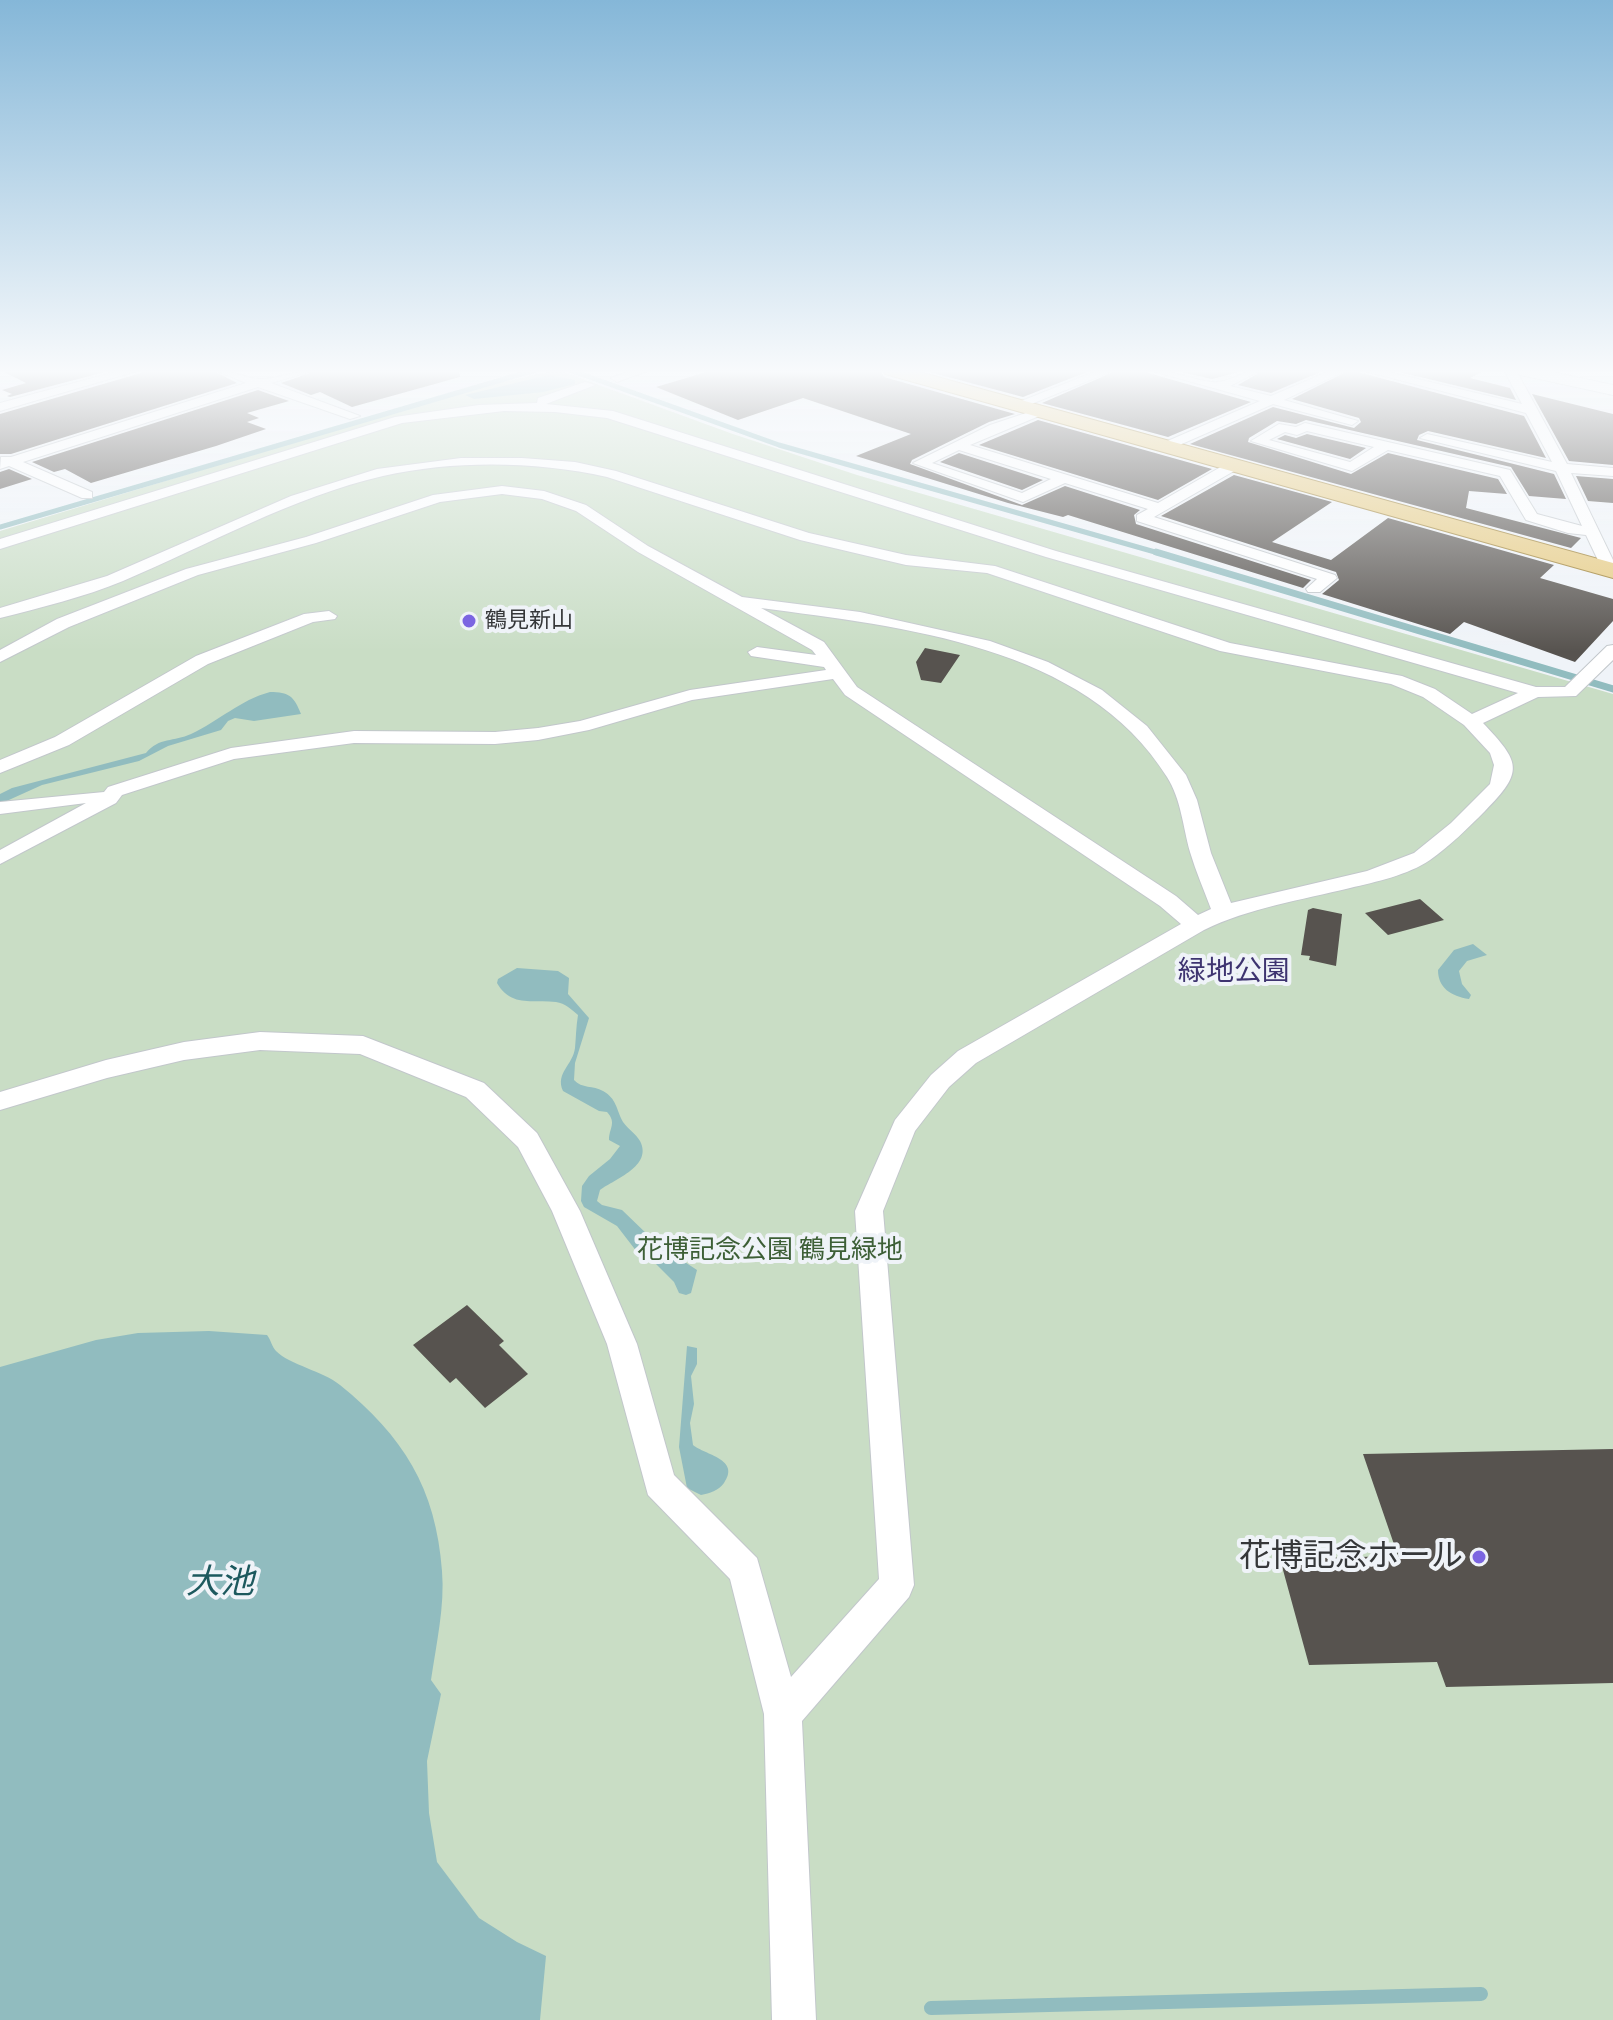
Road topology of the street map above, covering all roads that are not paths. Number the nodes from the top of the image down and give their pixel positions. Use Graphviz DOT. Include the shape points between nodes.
graph roads {
  1 [pos="11,464"];
  2 [pos="252,464"];
  3 [pos="448,464"];
  4 [pos="539,464"];
  5 [pos="768,464"];
  6 [pos="924,464"];
  7 [pos="1019,464"];
  8 [pos="1236,464"];
  9 [pos="1466,464"];
  10 [pos="1545,464"];
  11 [pos="1560,464"];
  12 [pos="1562,468"];
  13 [pos="1613,472"];
  14 [pos="1064,478"];
  15 [pos="87,495"];
  16 [pos="1157,507"];
  17 [pos="1592,531"];
  18 [pos="0,544"];
  19 [pos="1611,570"];
  20 [pos="1314,589"];
  21 [pos="727,598"];
  22 [pos="0,613"];
  23 [pos="329,616"];
  24 [pos="1613,650"];
  25 [pos="757,652"];
  26 [pos="0,657"];
  27 [pos="833,667"];
  28 [pos="1613,675"];
  29 [pos="1587,676"];
  30 [pos="1535,692"];
  31 [pos="1471,721"];
  32 [pos="0,767"];
  33 [pos="115,791"];
  34 [pos="5,808"];
  35 [pos="0,858"];
  36 [pos="1210,918"];
  37 [pos="0,1101"];
  38 [pos="783,1714"];
  39 [pos="794,2020"];
  1 -- 15 [label="street"];
  2 -- 18 [label="street"];
  3 -- 22 [label="street" via="356,479 296,499 113,579"];
  4 -- 31 [label="street" via="611,474 805,537 906,560 989,569 1226,647 1386,677 1429,693"];
  5 -- 30 [label="street" via="1051,554"];
  6 -- 14 [label="street" via="1023,498"];
  7 -- 14 [label="street"];
  8 -- 16 [label="street"];
  8 -- 19 [label="main road"];
  9 -- 17 [label="street" via="1505,473 1531,517"];
  10 -- 12 [label="street"];
  11 -- 12 [label="street"];
  12 -- 13 [label="street"];
  12 -- 17 [label="street"];
  14 -- 16 [label="street"];
  16 -- 20 [label="street" via="1142,518 1329,578"];
  17 -- 19 [label="street"];
  21 -- 26 [label="street" via="564,500 533,492 469,493 409,506 154,584"];
  21 -- 27 [label="street" via="818,646"];
  21 -- 36 [label="street" via="925,628 1022,658 1075,682 1138,728 1176,774 1190,804"];
  23 -- 32 [label="street" via="310,617 202,660 62,741"];
  24 -- 29 [label="street"];
  25 -- 27 [label="street"];
  27 -- 33 [label="street" via="690,695 538,734 354,737 231,754"];
  27 -- 36 [label="street" via="851,691 1168,901"];
  28 -- 29 [label="street"];
  29 -- 30 [label="street" via="1570,692"];
  30 -- 31 [label="street"];
  31 -- 36 [label="street" via="1499,751 1502,779 1458,827 1421,857 1337,887"];
  33 -- 34 [label="street"];
  33 -- 35 [label="street"];
  36 -- 38 [label="street" via="967,1057 925,1097 904,1127 869,1211 897,1585"];
  37 -- 38 [label="street" via="184,1051 260,1041 363,1045 475,1090 528,1140 566,1211 622,1344 660,1484 745,1570"];
  38 -- 39 [label="street"];
}
